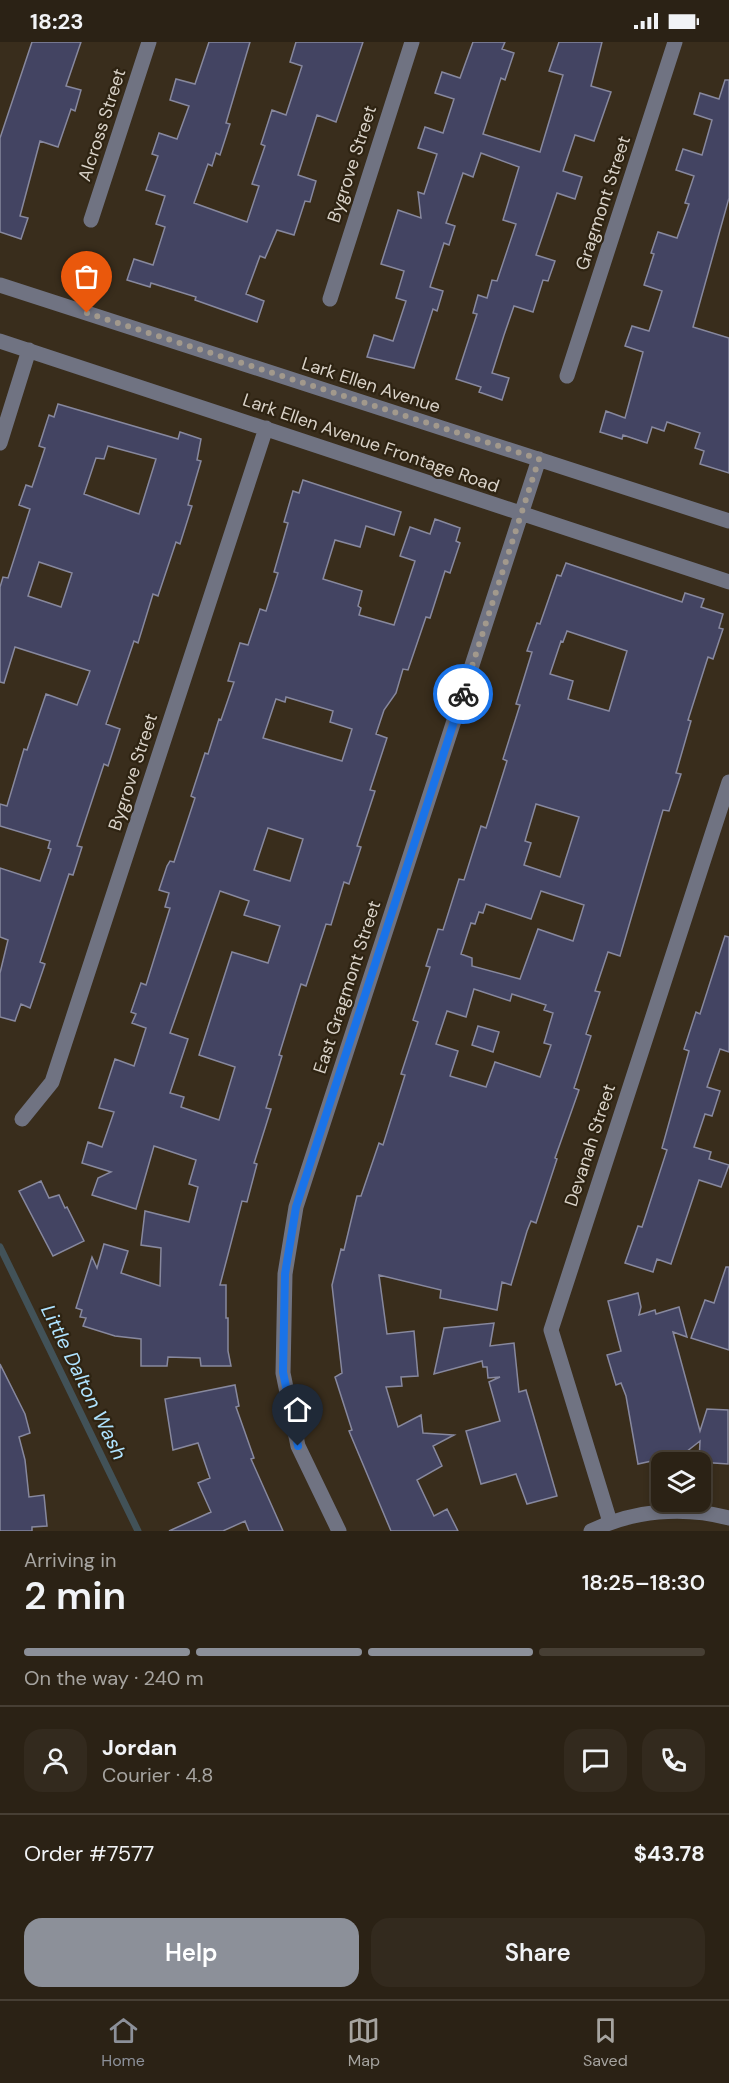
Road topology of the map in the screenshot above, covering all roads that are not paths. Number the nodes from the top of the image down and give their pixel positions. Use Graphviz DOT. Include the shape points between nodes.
graph roads {
  1 [pos="149,42"];
  2 [pos="412,42"];
  3 [pos="675,42"];
  4 [pos="91,220"];
  5 [pos="0,285"];
  6 [pos="330,298"];
  7 [pos="0,341"];
  8 [pos="29,350"];
  9 [pos="567,376"];
  10 [pos="266,428"];
  11 [pos="0,443"];
  12 [pos="539,459"];
  13 [pos="521,515"];
  14 [pos="729,521"];
  15 [pos="729,582"];
  16 [pos="729,782"];
  17 [pos="22,1119"];
  18 [pos="729,1518"];
  19 [pos="610,1522"];
  20 [pos="339,1531"];
  21 [pos="591,1531"];
  1 -- 4 [label="street, Alcross Street"];
  2 -- 6 [label="street, Bygrove Street"];
  3 -- 9 [label="street, Gragmont Street"];
  5 -- 12 [label="street, Lark Ellen Avenue"];
  7 -- 8 [label="street, Lark Ellen Avenue Frontage Road"];
  8 -- 10 [label="street, Lark Ellen Avenue Frontage Road"];
  8 -- 11 [label="street"];
  10 -- 13 [label="street, Lark Ellen Avenue Frontage Road"];
  10 -- 17 [label="street, Bygrove Street" via="52,1082"];
  12 -- 13 [label="street, East Gragmont Street"];
  12 -- 14 [label="street, Lark Ellen Avenue"];
  13 -- 15 [label="street, Lark Ellen Avenue Frontage Road"];
  13 -- 20 [label="street, East Gragmont Street" via="296,1207 285,1274 283,1372 298,1446"];
  16 -- 19 [label="street, Devanah Street" via="551,1330"];
  18 -- 19 [label="street" via="679,1512 637,1513"];
  19 -- 21 [label="street"];
}
